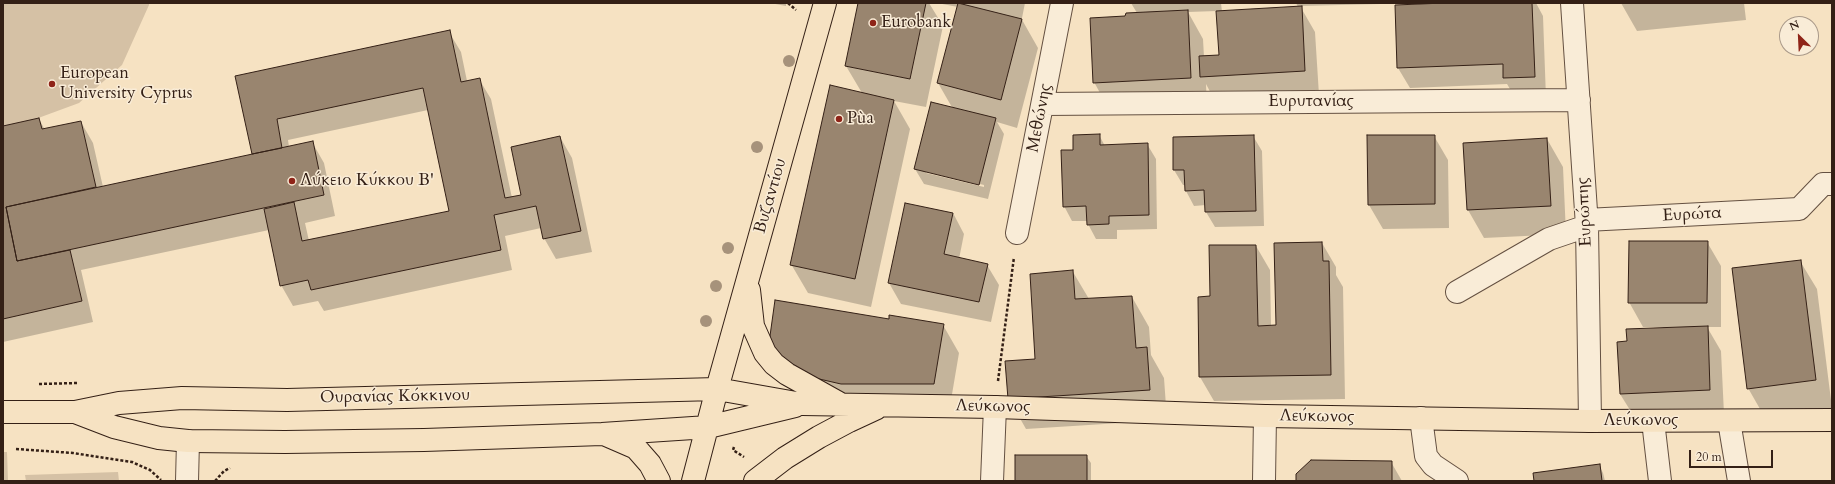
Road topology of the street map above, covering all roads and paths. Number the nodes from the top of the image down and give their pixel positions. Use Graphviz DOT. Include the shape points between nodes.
graph roads {
  1 [pos="788,3"];
  2 [pos="825,3"];
  3 [pos="1062,3"];
  4 [pos="1572,3"];
  5 [pos="800,13"];
  6 [pos="1579,100"];
  7 [pos="1043,104"];
  8 [pos="1832,184"];
  9 [pos="1587,223"];
  10 [pos="1017,233"];
  11 [pos="748,277"];
  12 [pos="1457,292"];
  13 [pos="86,383"];
  14 [pos="33,384"];
  15 [pos="717,389"];
  16 [pos="802,404"];
  17 [pos="842,405"];
  18 [pos="884,405"];
  19 [pos="995,407"];
  20 [pos="3,412"];
  21 [pos="75,412"];
  22 [pos="1265,416"];
  23 [pos="1421,418"];
  24 [pos="1832,420"];
  25 [pos="1590,421"];
  26 [pos="1653,421"];
  27 [pos="1729,421"];
  28 [pos="708,427"];
  29 [pos="602,434"];
  30 [pos="188,441"];
  31 [pos="16,449"];
  32 [pos="163,481"];
  33 [pos="187,481"];
  34 [pos="659,481"];
  35 [pos="693,481"];
  36 [pos="755,481"];
  37 [pos="992,481"];
  38 [pos="1264,481"];
  39 [pos="1457,481"];
  40 [pos="1660,481"];
  41 [pos="1739,481"];
  1 -- 5 [label="path"];
  2 -- 11 [label="main road, Βυζαντίου"];
  3 -- 7 [label="street, Μεθώνης"];
  4 -- 6 [label="street, Ευρώπης"];
  6 -- 7 [label="street, Ευρυτανίας"];
  6 -- 9 [label="street, Ευρώπης"];
  7 -- 10 [label="street, Μεθώνης"];
  8 -- 9 [label="street, Ευρώτα" via="1823,184 1799,210"];
  9 -- 12 [label="street, Ευρώτα" via="1549,239"];
  9 -- 25 [label="street, Ευρώπης"];
  10 -- 19 [label="path"];
  11 -- 15 [label="main road, Βυζαντίου"];
  11 -- 17 [label="main road" via="753,326 765,352 774,364 787,374"];
  13 -- 14 [label="path"];
  15 -- 16 [label="main road, Λεύκωνος"];
  15 -- 21 [label="main road, Ουρανίας Κόκκινου" via="287,400 182,398 126,402"];
  15 -- 28 [label="main road, Βυζαντίου"];
  16 -- 17 [label="main road, Λεύκωνος"];
  16 -- 28 [label="main road, Λεύκωνος"];
  17 -- 18 [label="main road, Λεύκωνος"];
  18 -- 19 [label="main road, Λεύκωνος"];
  18 -- 36 [label="main road" via="849,421 785,458"];
  19 -- 22 [label="main road, Λεύκωνος"];
  19 -- 37 [label="street"];
  20 -- 21 [label="main road, Ουρανίας Κόκκινου"];
  21 -- 30 [label="main road, Ουρανίας Κόκκινου" via="133,432"];
  22 -- 23 [label="main road, Λεύκωνος"];
  22 -- 38 [label="street"];
  23 -- 25 [label="main road, Λεύκωνος"];
  23 -- 39 [label="street" via="1426,456 1433,465"];
  24 -- 27 [label="main road, Λεύκωνος"];
  25 -- 26 [label="main road, Λεύκωνος"];
  26 -- 27 [label="main road, Λεύκωνος"];
  26 -- 40 [label="street"];
  27 -- 41 [label="street"];
  28 -- 29 [label="main road, Ουρανίας Κόκκινου"];
  28 -- 35 [label="main road, Βυζαντίου"];
  29 -- 30 [label="main road, Ουρανίας Κόκκινου" via="424,440"];
  29 -- 34 [label="main road" via="636,448 650,464"];
  30 -- 33 [label="street"];
  31 -- 32 [label="path" via="73,453 132,462 150,470"];
}
